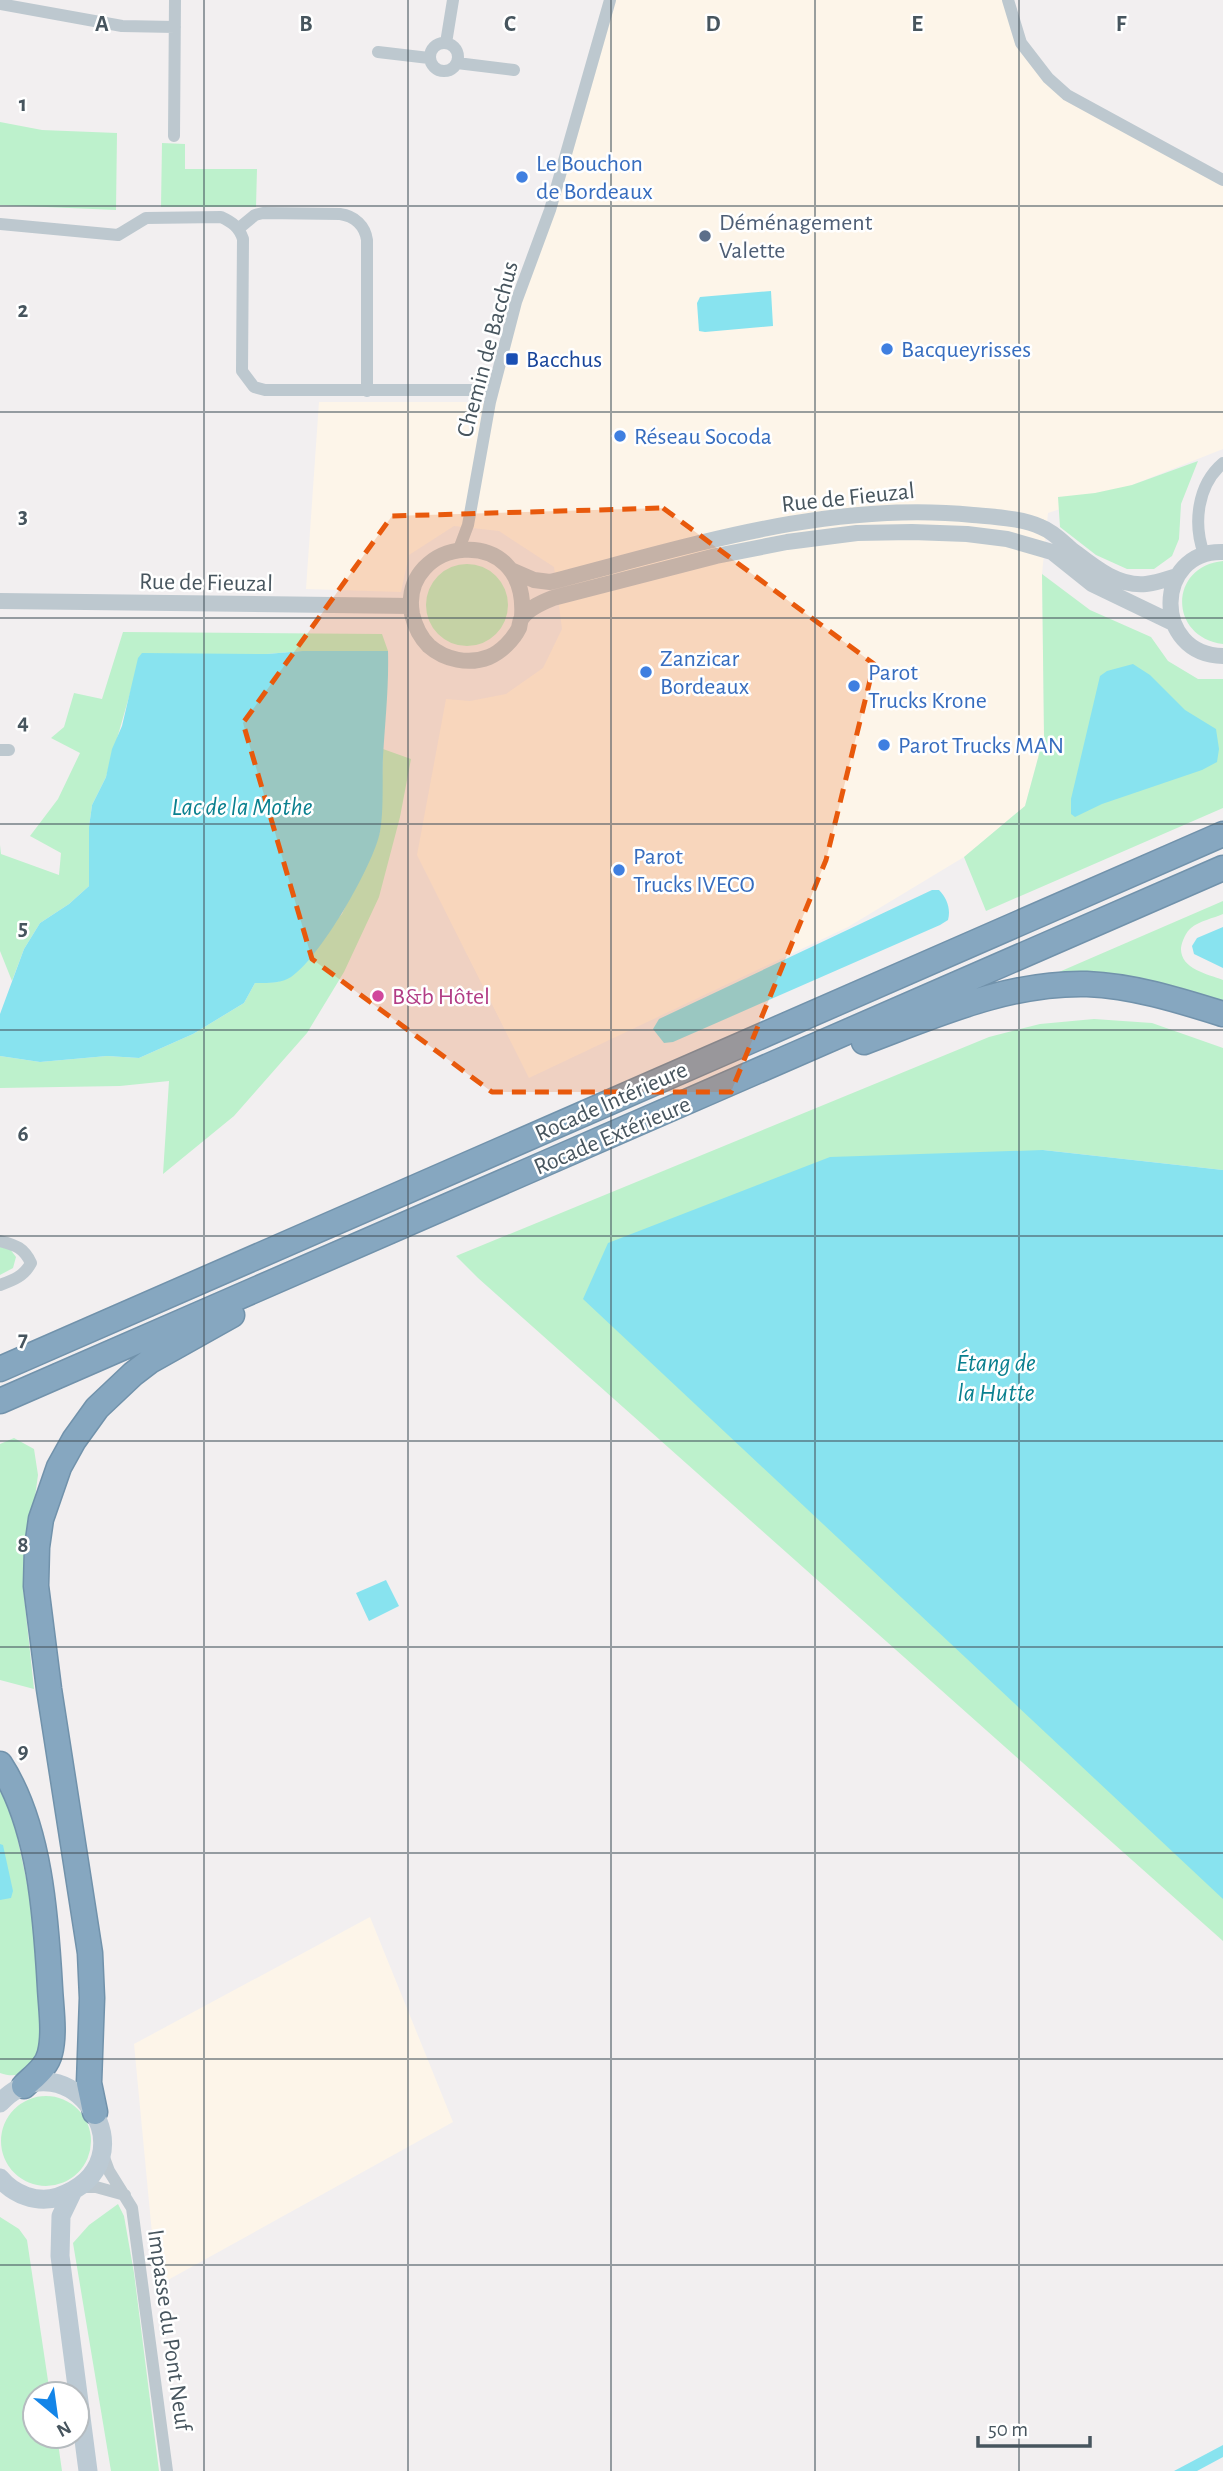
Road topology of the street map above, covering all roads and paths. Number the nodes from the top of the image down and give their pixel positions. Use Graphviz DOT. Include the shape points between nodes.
graph roads {
  1 [pos="175,0"];
  2 [pos="453,0"];
  3 [pos="610,0"];
  4 [pos="1008,0"];
  5 [pos="0,4"];
  6 [pos="174,27"];
  7 [pos="446,43"];
  8 [pos="378,52"];
  9 [pos="429,58"];
  10 [pos="457,62"];
  11 [pos="514,70"];
  12 [pos="174,136"];
  13 [pos="1223,180"];
  14 [pos="0,223"];
  15 [pos="239,229"];
  16 [pos="493,390"];
  17 [pos="367,391"];
  18 [pos="1223,463"];
  19 [pos="459,550"];
  20 [pos="1223,552"];
  21 [pos="1204,554"];
  22 [pos="511,570"];
  23 [pos="1177,576"];
  24 [pos="0,601"];
  25 [pos="411,606"];
  26 [pos="522,617"];
  27 [pos="1173,623"];
  28 [pos="1223,656"];
  29 [pos="1223,834"];
  30 [pos="1223,869"];
  31 [pos="1223,1014"];
  32 [pos="621,1131"];
  33 [pos="377,1236"];
  34 [pos="0,1241"];
  35 [pos="0,1285"];
  36 [pos="0,1369"];
  37 [pos="0,1401"];
  38 [pos="0,1764"];
  39 [pos="0,2081"];
  40 [pos="24,2086"];
  41 [pos="0,2103"];
  42 [pos="95,2112"];
  43 [pos="102,2151"];
  44 [pos="0,2178"];
  45 [pos="77,2189"];
  46 [pos="125,2195"];
  47 [pos="34,2198"];
  48 [pos="60,2256"];
  49 [pos="88,2471"];
  50 [pos="167,2471"];
  1 -- 6 [label="street"];
  2 -- 7 [label="street"];
  3 -- 16 [label="street, Chemin de Bacchus"];
  4 -- 13 [label="street" via="1021,43 1067,94"];
  5 -- 6 [label="street" via="122,26"];
  6 -- 12 [label="street"];
  7 -- 9 [label="street" via="434,46"];
  7 -- 10 [label="street" via="457,50"];
  8 -- 9 [label="street"];
  9 -- 10 [label="street" via="432,66 444,72"];
  10 -- 11 [label="street"];
  14 -- 15 [label="street" via="118,235 146,218 221,217"];
  15 -- 17 [label="street" via="244,250 242,371 247,380 265,390"];
  15 -- 17 [label="street" via="263,213 347,215 361,225 368,240"];
  16 -- 17 [label="street"];
  16 -- 19 [label="street, Chemin de Bacchus" via="468,525"];
  18 -- 21 [label="street" via="1206,484 1201,499 1198,529"];
  19 -- 22 [label="street, Rue de Fieuzal" via="488,553"];
  19 -- 25 [label="street" via="430,563 413,590"];
  20 -- 21 [label="street"];
  21 -- 23 [label="street"];
  22 -- 23 [label="street, Rue de Fieuzal" via="550,582 787,524 854,514 915,512 973,515 1042,527 1100,572 1128,582 1145,584"];
  22 -- 26 [label="street" via="522,593"];
  23 -- 27 [label="street" via="1170,599"];
  24 -- 25 [label="street, Rue de Fieuzal"];
  25 -- 26 [label="street, Rue de Fieuzal" via="423,640 454,660 490,656 513,638"];
  26 -- 27 [label="street, Rue de Fieuzal" via="553,598 716,556 857,533 912,532 1007,539 1052,552 1092,584"];
  27 -- 28 [label="street" via="1189,645"];
  29 -- 36 [label="highway, Rocade Intérieure"];
  30 -- 32 [label="highway, Rocade Extérieure"];
  31 -- 32 [label="highway" via="1150,992 1087,984 1032,987 985,998"];
  32 -- 33 [label="highway, Rocade Extérieure"];
  33 -- 37 [label="highway, Rocade Extérieure"];
  33 -- 42 [label="highway" via="132,1374 97,1408 74,1440 50,1490 41,1519 36,1586 90,1953 89,2084"];
  34 -- 35 [label="street" via="18,1246 32,1263 17,1279"];
  38 -- 40 [label="highway" via="27,1826 36,1864 49,1973 50,2053"];
  39 -- 40 [label="main road"];
  40 -- 41 [label="main road"];
  40 -- 42 [label="main road" via="64,2085 86,2099"];
  42 -- 43 [label="main road"];
  43 -- 45 [label="main road" via="97,2167"];
  43 -- 46 [label="street, Impasse du Pont Neuf"];
  44 -- 47 [label="main road" via="19,2194"];
  45 -- 46 [label="street" via="96,2187"];
  45 -- 47 [label="main road" via="52,2199"];
  45 -- 48 [label="main road" via="61,2216"];
  46 -- 50 [label="street, Impasse du Pont Neuf" via="134,2218"];
  47 -- 48 [label="main road" via="48,2217"];
  48 -- 49 [label="main road"];
}
